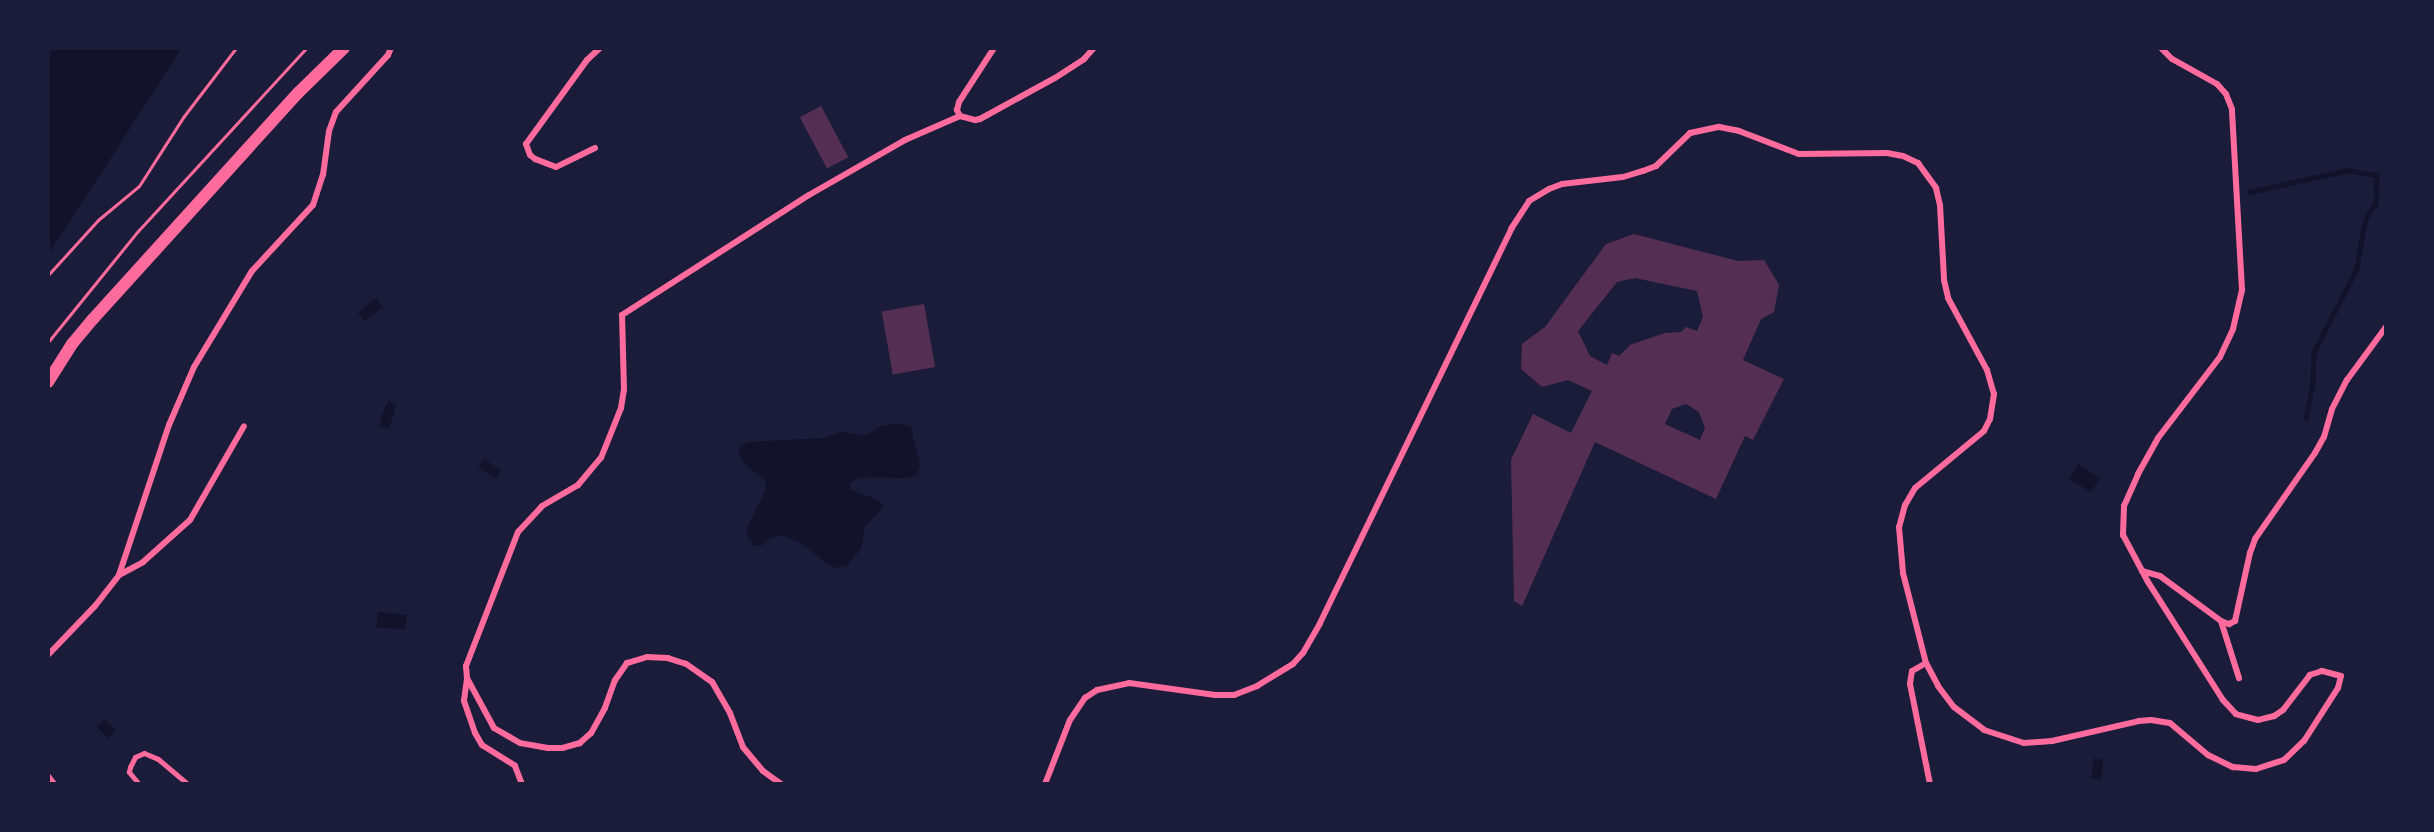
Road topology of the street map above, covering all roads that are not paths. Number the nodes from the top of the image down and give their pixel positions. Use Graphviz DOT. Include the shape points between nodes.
graph roads {
  1 [pos="344,48"];
  2 [pos="391,48"];
  3 [pos="600,48"];
  4 [pos="994,48"];
  5 [pos="1094,48"];
  6 [pos="2161,48"];
  7 [pos="960,116"];
  8 [pos="595,148"];
  9 [pos="2386,327"];
  10 [pos="48,382"];
  11 [pos="244,426"];
  12 [pos="2142,571"];
  13 [pos="119,575"];
  14 [pos="2221,621"];
  15 [pos="48,655"];
  16 [pos="1926,663"];
  17 [pos="467,678"];
  18 [pos="2239,678"];
  19 [pos="48,776"];
  20 [pos="54,784"];
  21 [pos="139,784"];
  22 [pos="188,784"];
  23 [pos="522,784"];
  24 [pos="781,784"];
  25 [pos="1046,784"];
  26 [pos="1930,784"];
  1 -- 10 [label="main road" via="298,93 93,319"];
  2 -- 13 [label="street" via="336,112 328,131 323,175 313,205 252,271 194,367 165,436"];
  3 -- 8 [label="street" via="526,144 530,155 556,167"];
  4 -- 7 [label="street" via="959,102"];
  5 -- 7 [label="street" via="1055,78 980,119"];
  6 -- 12 [label="street" via="2172,59 2217,84 2232,109 2242,290 2233,328 2220,357 2158,438 2126,500 2123,536"];
  7 -- 17 [label="street" via="905,140 846,173 622,315 624,390 601,458 578,485 542,506 518,532 470,654"];
  9 -- 14 [label="street" via="2347,380 2315,453 2256,539 2235,621"];
  11 -- 13 [label="street" via="190,520 143,562"];
  12 -- 14 [label="street" via="2160,576"];
  12 -- 16 [label="street" via="2223,700 2236,714 2259,720 2274,716 2310,675 2322,671 2341,676 2338,688 2294,753 2262,768 2239,769 2218,762 2170,723 2151,720 2041,743 2012,740 1984,730 1959,712"];
  13 -- 15 [label="street"];
  14 -- 18 [label="street"];
  16 -- 25 [label="street" via="1900,558 1902,512 1923,479 1984,431 1994,394 1988,370 1948,298 1936,188 1918,163 1904,156 1799,154 1732,129 1702,129 1690,133 1656,166 1623,177 1576,181 1549,189 1529,201 1320,623 1293,664 1234,695 1129,682 1097,690 1085,698 1070,720"];
  16 -- 26 [label="street" via="1912,671 1910,684"];
  17 -- 23 [label="street" via="464,701 475,733 482,745 515,766"];
  17 -- 24 [label="street" via="494,728 533,747 563,748 580,743 591,733 627,663 647,657 686,664 712,682 743,747 763,771"];
  19 -- 20 [label="street"];
  21 -- 22 [label="street" via="131,776 130,767 135,757 144,753 158,759"];
}
